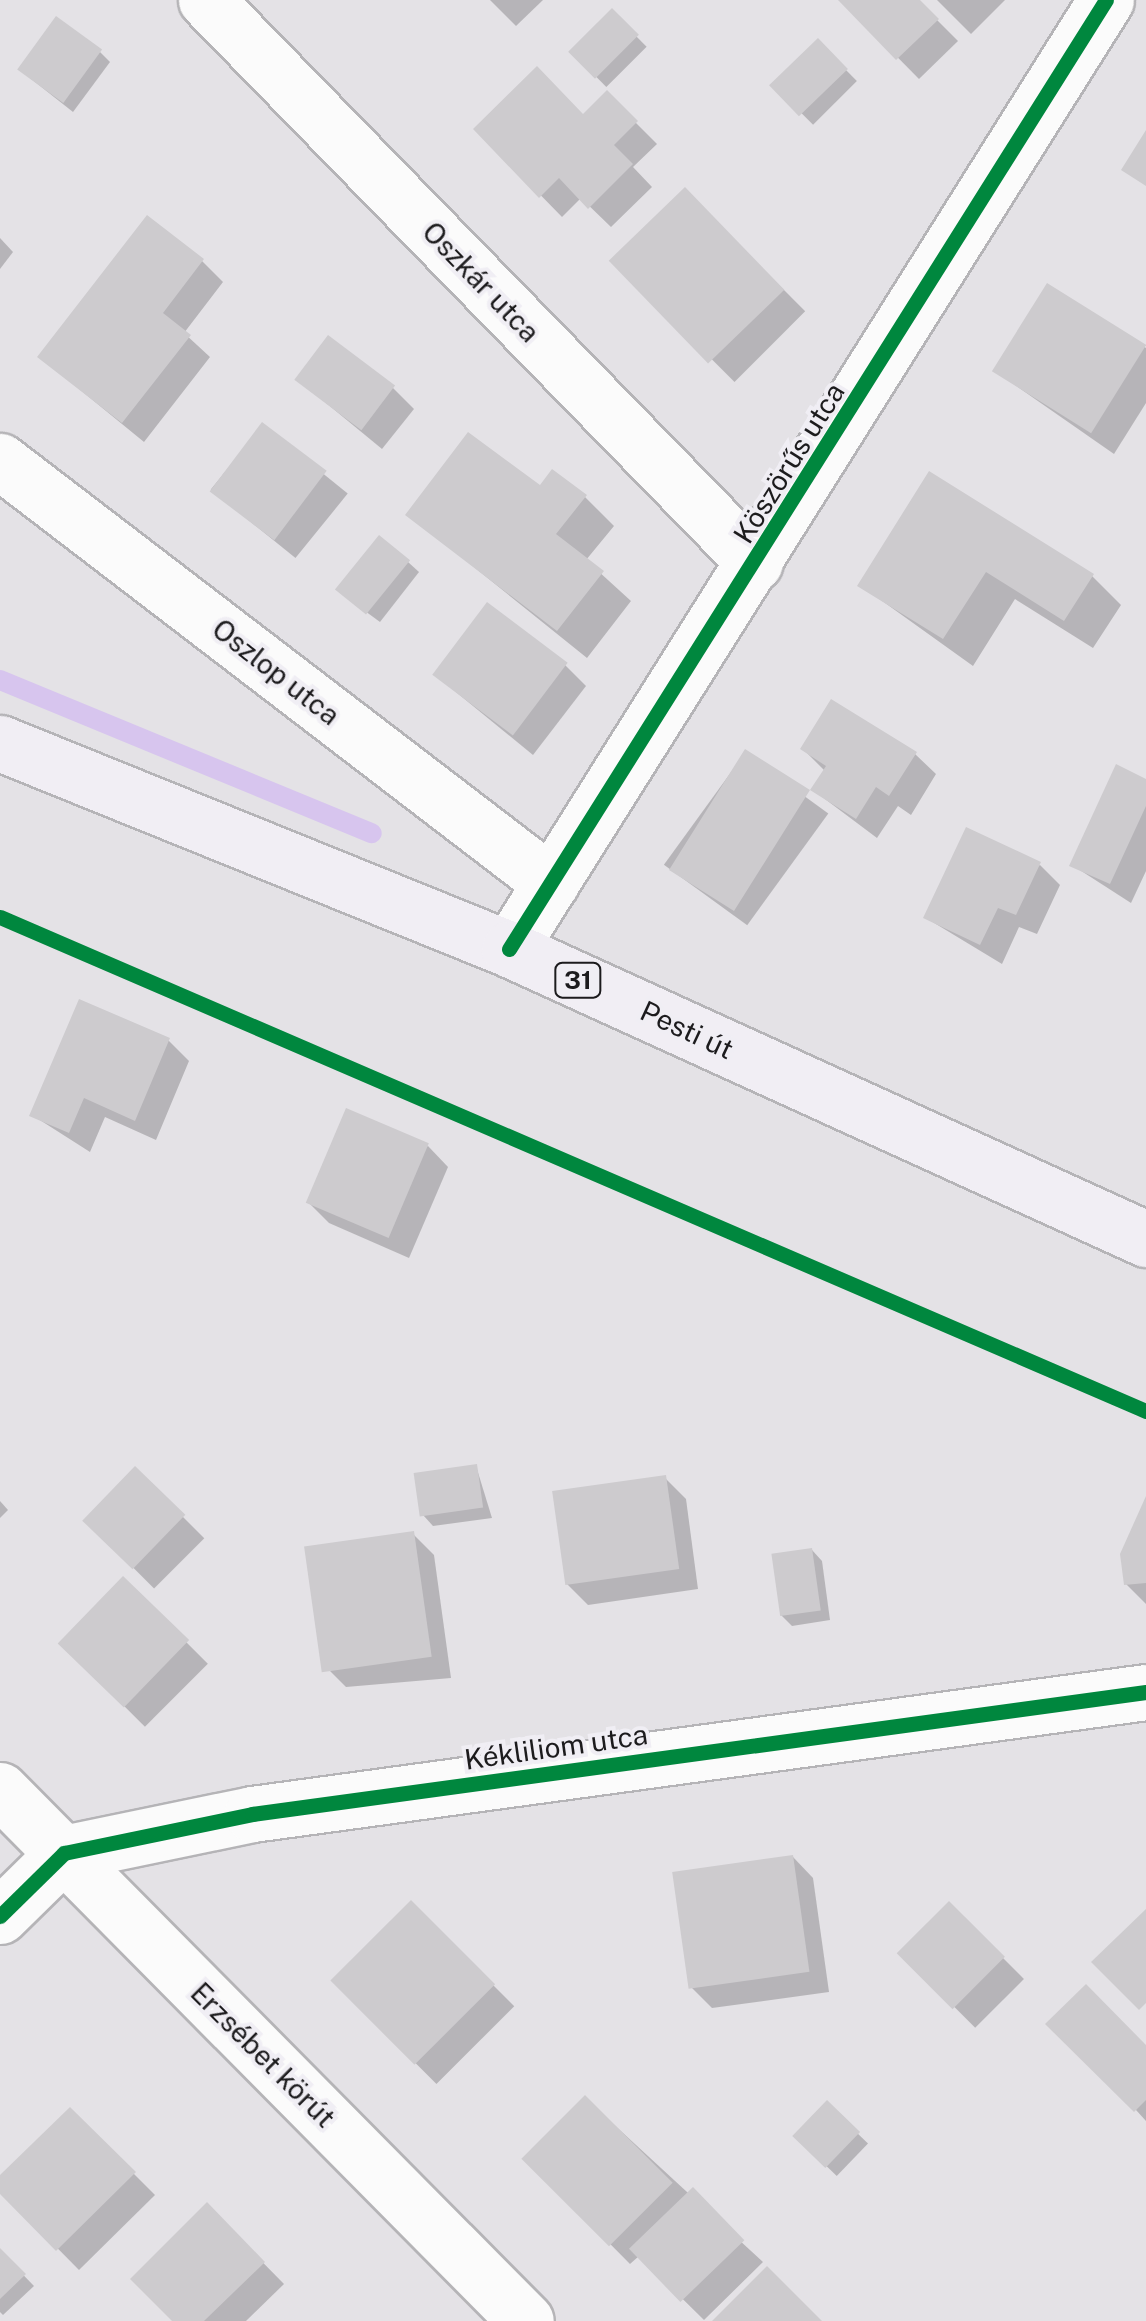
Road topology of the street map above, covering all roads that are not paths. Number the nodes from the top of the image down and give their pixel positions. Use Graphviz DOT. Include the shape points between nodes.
graph roads {
  1 [pos="206,0"];
  2 [pos="1106,0"];
  3 [pos="0,461"];
  4 [pos="756,563"];
  5 [pos="0,743"];
  6 [pos="551,883"];
  7 [pos="508,949"];
  8 [pos="1146,1239"];
  9 [pos="1141,1699"];
  10 [pos="0,1790"];
  11 [pos="64,1854"];
  12 [pos="0,1916"];
  13 [pos="526,2321"];
  1 -- 4 [label="street, Oszkár utca"];
  2 -- 4 [label="street, Köszörűs utca"];
  3 -- 6 [label="street, Oszlop utca"];
  4 -- 6 [label="street, Köszörűs utca"];
  5 -- 7 [label="main road, Pesti út / 31"];
  6 -- 7 [label="street, Köszörűs utca"];
  7 -- 8 [label="main road, Pesti út / 31"];
  9 -- 11 [label="street, Kékliliom utca" via="252,1814"];
  10 -- 11 [label="street, Erzsébet körút"];
  11 -- 12 [label="street"];
  11 -- 13 [label="street, Erzsébet körút"];
}
